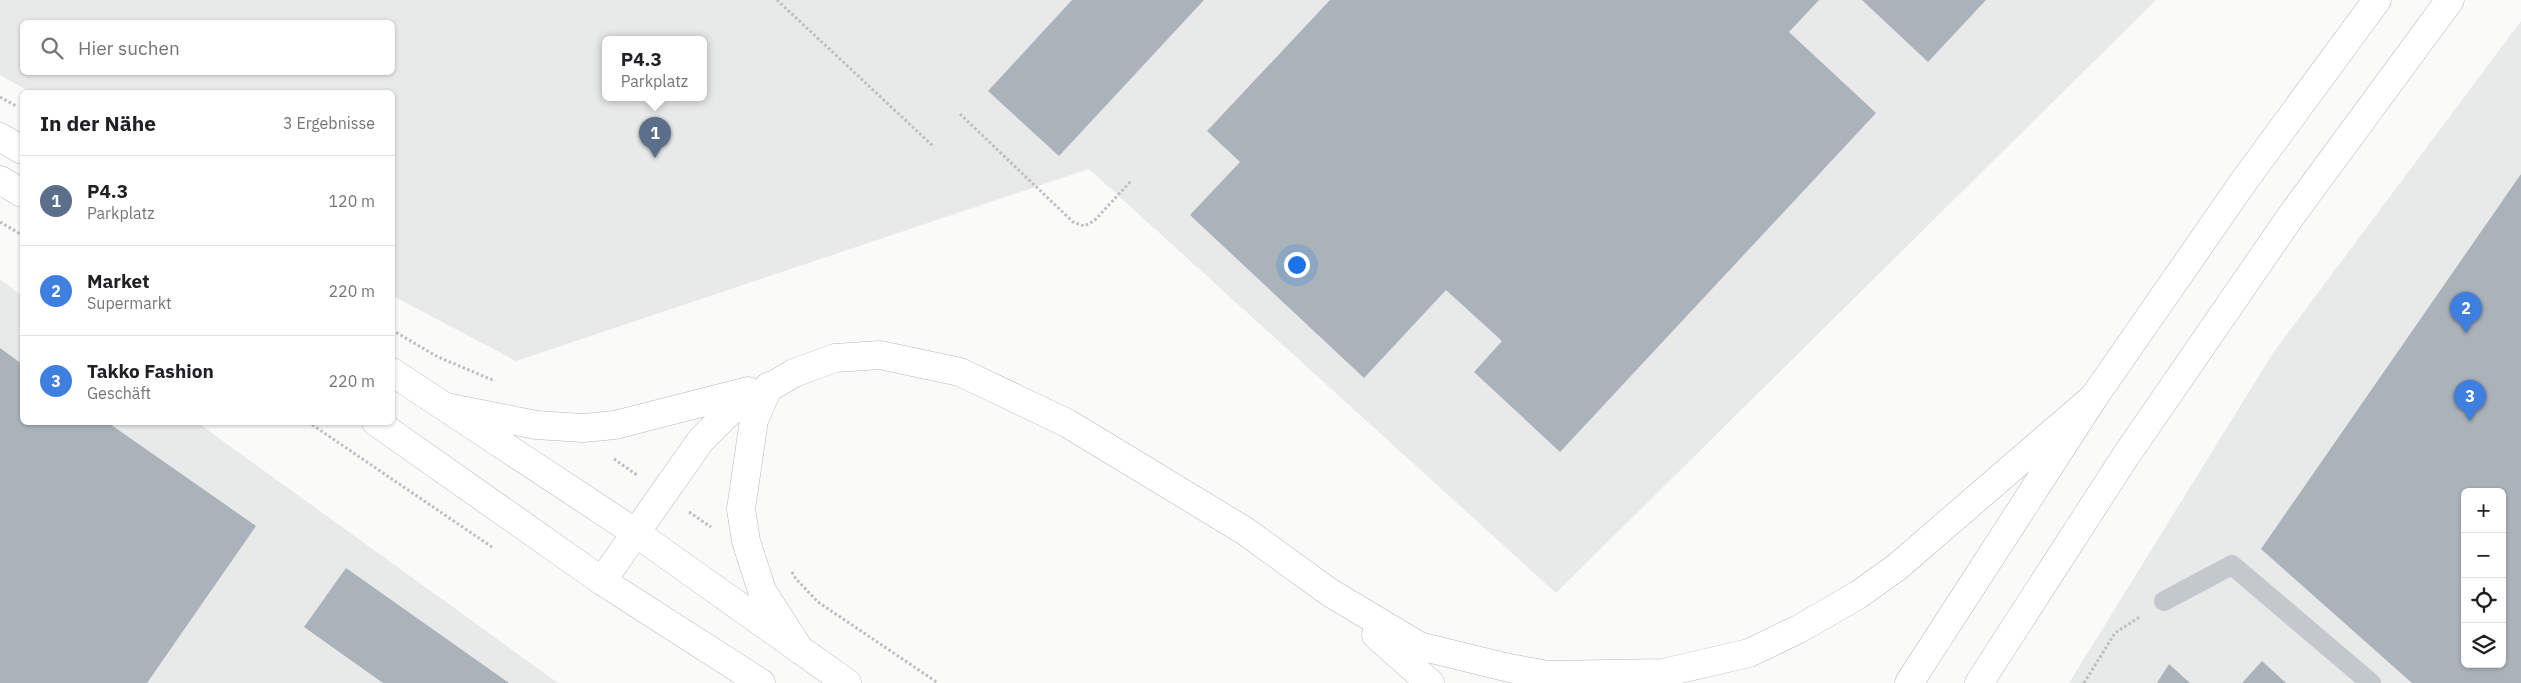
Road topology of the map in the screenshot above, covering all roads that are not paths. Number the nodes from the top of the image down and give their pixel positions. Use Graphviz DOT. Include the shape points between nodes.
graph roads {
  1 [pos="2377,0"];
  2 [pos="2450,0"];
  3 [pos="0,137"];
  4 [pos="20,149"];
  5 [pos="0,180"];
  6 [pos="20,192"];
  7 [pos="395,374"];
  8 [pos="769,386"];
  9 [pos="2094,397"];
  10 [pos="446,407"];
  11 [pos="380,425"];
  12 [pos="636,533"];
  13 [pos="602,580"];
  14 [pos="1329,592"];
  15 [pos="2164,601"];
  16 [pos="800,650"];
  17 [pos="761,683"];
  18 [pos="847,683"];
  19 [pos="1430,683"];
  20 [pos="1910,683"];
  21 [pos="1979,683"];
  22 [pos="2371,683"];
  1 -- 9 [label="main road" via="2244,181"];
  2 -- 21 [label="main road" via="2257,265 2135,443"];
  3 -- 4 [label="main road"];
  5 -- 6 [label="main road"];
  7 -- 10 [label="main road"];
  8 -- 10 [label="main road" via="615,425 582,428 536,425"];
  8 -- 12 [label="main road" via="728,412 701,440"];
  8 -- 14 [label="main road" via="835,358 880,355 960,372 1067,423 1158,477"];
  8 -- 16 [label="main road" via="754,420 741,509 746,541 762,591"];
  9 -- 14 [label="main road" via="1896,567 1858,595 1749,653 1663,673 1548,675 1418,646"];
  9 -- 20 [label="main road"];
  10 -- 12 [label="main road"];
  11 -- 13 [label="main road"];
  12 -- 13 [label="main road"];
  12 -- 16 [label="main road"];
  13 -- 17 [label="main road"];
  14 -- 19 [label="main road"];
  15 -- 22 [label="lane" via="2232,565"];
  16 -- 18 [label="main road"];
}
